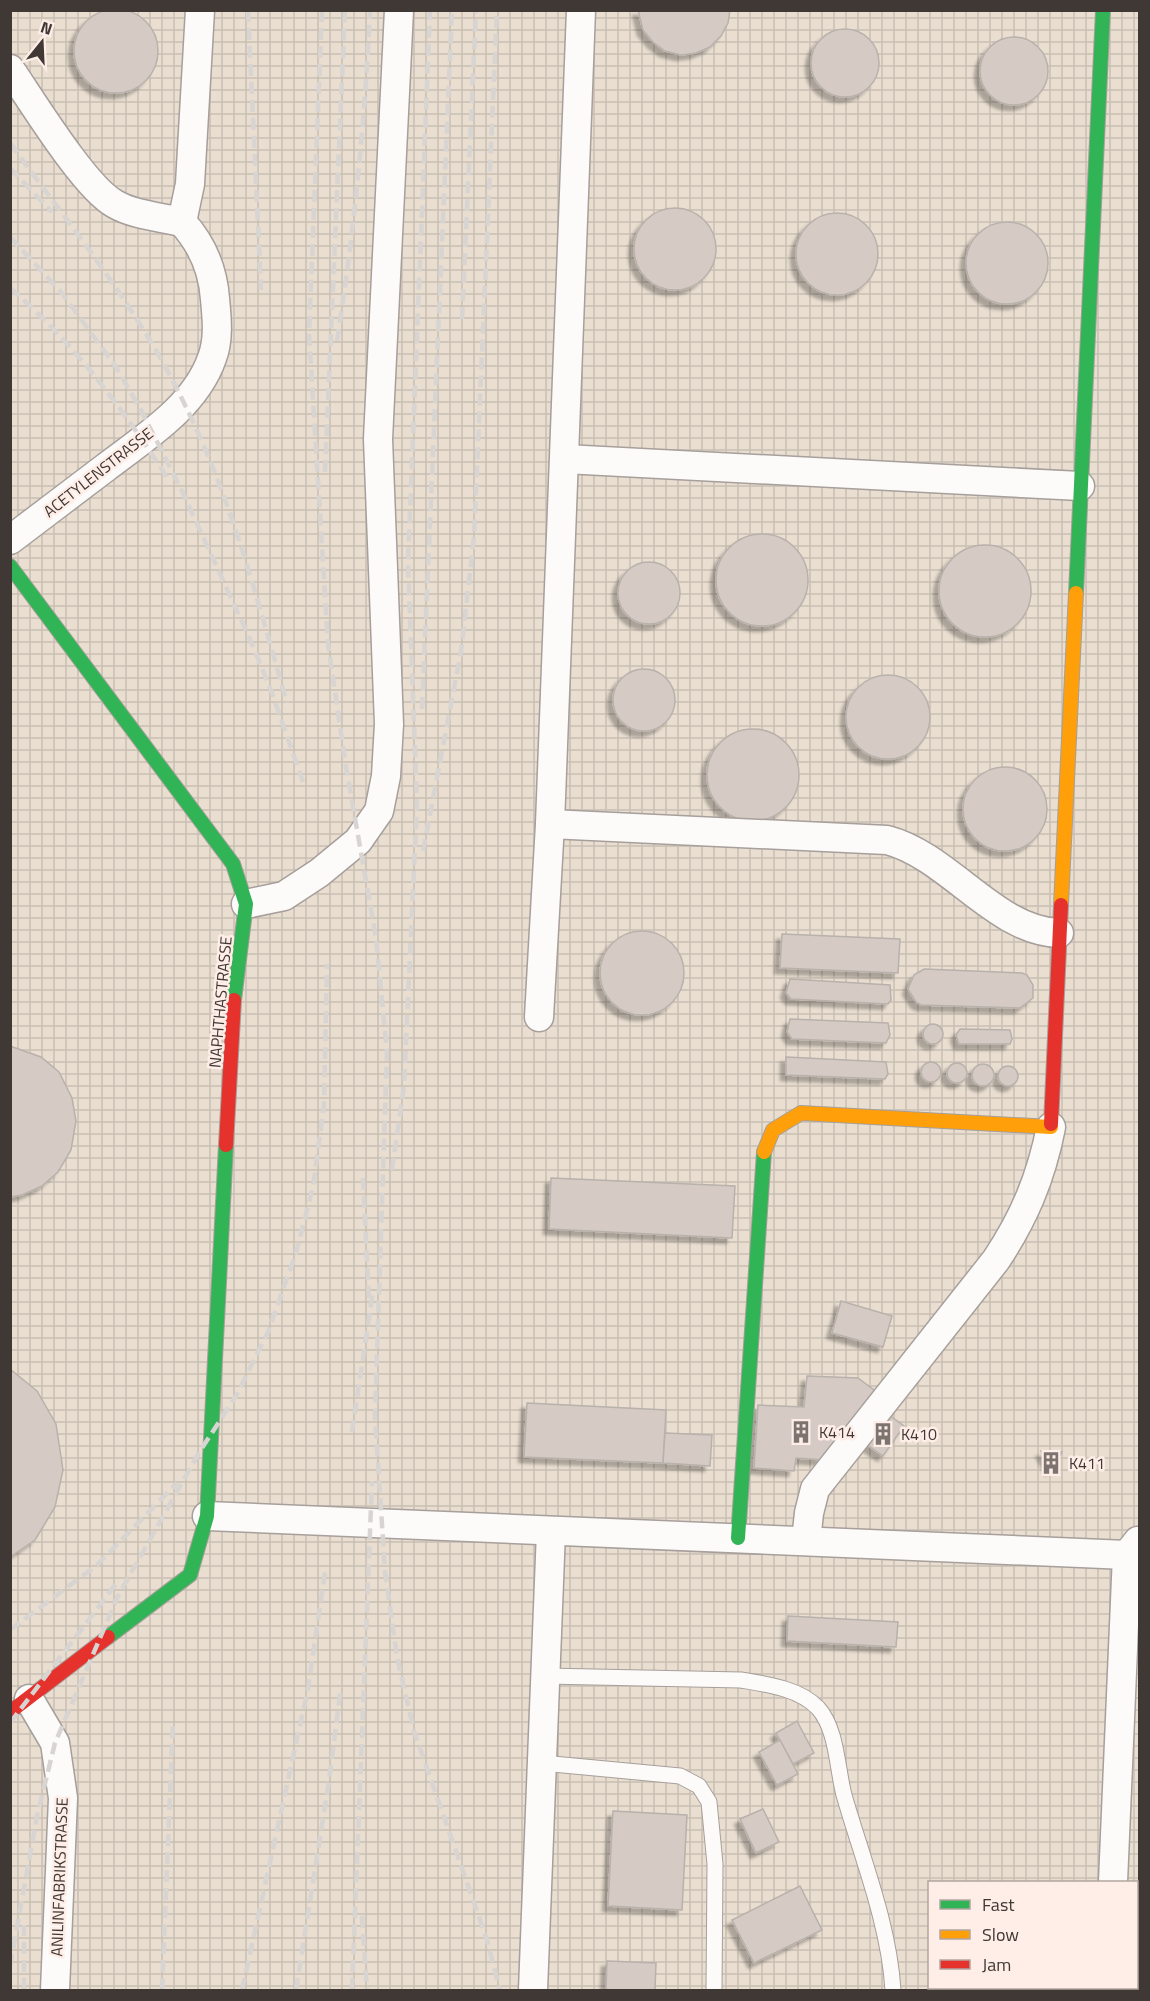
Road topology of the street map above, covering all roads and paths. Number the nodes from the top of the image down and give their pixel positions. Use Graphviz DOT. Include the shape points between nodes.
graph roads {
  1 [pos="200,10"];
  2 [pos="399,10"];
  3 [pos="581,10"];
  4 [pos="1103,10"];
  5 [pos="10,69"];
  6 [pos="182,222"];
  7 [pos="565,459"];
  8 [pos="1080,486"];
  9 [pos="10,540"];
  10 [pos="10,566"];
  11 [pos="550,824"];
  12 [pos="246,904"];
  13 [pos="1059,933"];
  14 [pos="539,1017"];
  15 [pos="1050,1127"];
  16 [pos="207,1516"];
  17 [pos="551,1531"];
  18 [pos="738,1538"];
  19 [pos="806,1541"];
  20 [pos="1133,1547"];
  21 [pos="545,1676"];
  22 [pos="20,1705"];
  23 [pos="542,1763"];
  24 [pos="1113,1881"];
  25 [pos="55,1990"];
  26 [pos="533,1990"];
  27 [pos="714,1990"];
  28 [pos="893,1990"];
  1 -- 6 [label="street" via="191,174"];
  2 -- 12 [label="street" via="378,439 389,723 386,776 379,811 358,841 284,896"];
  3 -- 7 [label="street"];
  4 -- 8 [label="street"];
  5 -- 6 [label="street" via="82,173 106,199 139,213"];
  6 -- 9 [label="street, ACETYLENSTRASSE" via="197,238 208,261 215,293 217,326 212,358 199,383 152,431"];
  7 -- 8 [label="street"];
  7 -- 11 [label="street"];
  8 -- 13 [label="street"];
  10 -- 12 [label="street, NAPHTHASTRASSE" via="233,864"];
  11 -- 13 [label="street" via="887,840 925,856 1010,917 1040,932"];
  11 -- 14 [label="street"];
  12 -- 16 [label="street, NAPHTHASTRASSE" via="234,995"];
  13 -- 15 [label="street"];
  15 -- 18 [label="street" via="801,1113 779,1124 766,1137 760,1176"];
  15 -- 19 [label="street" via="1044,1164 1018,1227 815,1489"];
  16 -- 17 [label="street"];
  16 -- 22 [label="street, NAPHTHASTRASSE" via="190,1575"];
  17 -- 18 [label="street"];
  17 -- 21 [label="street"];
  18 -- 19 [label="street"];
  19 -- 20 [label="street"];
  20 -- 24 [label="street"];
  21 -- 23 [label="street"];
  21 -- 28 [label="lane" via="741,1680 794,1693 817,1707 829,1727 865,1861 892,1968"];
  22 -- 25 [label="street, ANILINFABRIKSTRASSE" via="55,1743 63,1798"];
  23 -- 26 [label="street"];
  23 -- 27 [label="lane" via="680,1776 699,1786 709,1802 715,1864"];
}
